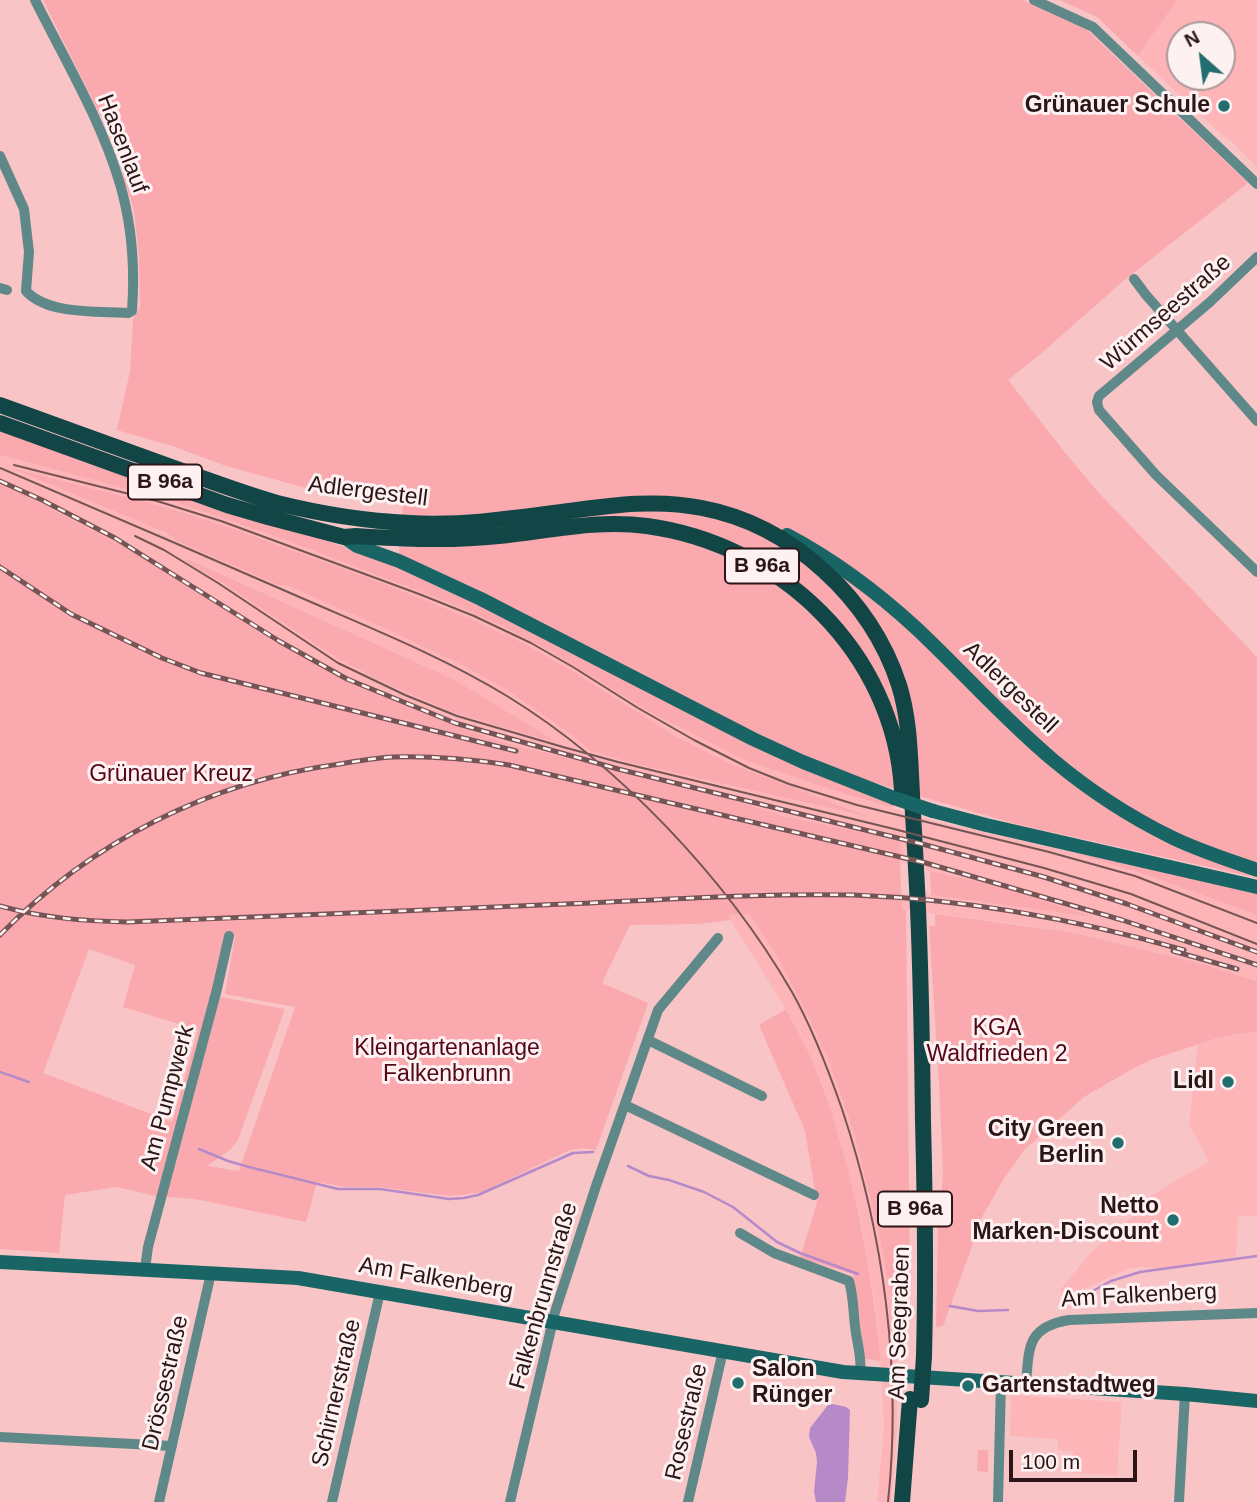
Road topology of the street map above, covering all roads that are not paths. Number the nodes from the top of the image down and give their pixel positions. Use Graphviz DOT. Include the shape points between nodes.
graph roads {
  1 [pos="35,0"];
  2 [pos="1034,0"];
  3 [pos="0,156"];
  4 [pos="1257,184"];
  5 [pos="1257,257"];
  6 [pos="1134,279"];
  7 [pos="1178,330"];
  8 [pos="0,405"];
  9 [pos="1257,421"];
  10 [pos="0,423"];
  11 [pos="66,438"];
  12 [pos="744,519"];
  13 [pos="344,537"];
  14 [pos="1257,572"];
  15 [pos="1257,870"];
  16 [pos="1257,887"];
  17 [pos="229,936"];
  18 [pos="718,938"];
  19 [pos="648,1040"];
  20 [pos="918,1063"];
  21 [pos="762,1096"];
  22 [pos="625,1105"];
  23 [pos="814,1195"];
  24 [pos="740,1233"];
  25 [pos="0,1262"];
  26 [pos="145,1269"];
  27 [pos="211,1273"];
  28 [pos="380,1292"];
  29 [pos="1257,1313"];
  30 [pos="552,1321"];
  31 [pos="723,1351"];
  32 [pos="860,1373"];
  33 [pos="1001,1382"];
  34 [pos="1026,1384"];
  35 [pos="1185,1394"];
  36 [pos="915,1400"];
  37 [pos="1257,1401"];
  38 [pos="0,1437"];
  39 [pos="172,1446"];
  40 [pos="159,1502"];
  41 [pos="332,1502"];
  42 [pos="510,1502"];
  43 [pos="688,1502"];
  44 [pos="902,1502"];
  45 [pos="912,1502"];
  46 [pos="998,1502"];
  47 [pos="1179,1502"];
  1 -- 3 [label="street, Hasenlauf" via="93,116 120,184 132,251 132,311 67,309 30,295 25,287 29,252 24,209"];
  2 -- 4 [label="street" via="1093,27"];
  5 -- 7 [label="street, Würmseestraße"];
  6 -- 7 [label="street"];
  7 -- 9 [label="street"];
  7 -- 14 [label="street, Würmseestraße" via="1099,396 1099,410 1154,473"];
  8 -- 11 [label="main road, Adlergestell / B 96a"];
  10 -- 11 [label="main road, Adlergestell / B 96a"];
  11 -- 12 [label="main road, Adlergestell / B 96a" via="254,496 358,519 460,523 657,502"];
  11 -- 13 [label="main road, Adlergestell / B 96a" via="226,505"];
  12 -- 15 [label="main road, Adlergestell" via="819,553 874,593 1076,779 1173,838"];
  12 -- 20 [label="main road, Adlergestell / B 96a" via="797,549 846,592 874,632 900,687 911,758 919,929"];
  13 -- 16 [label="main road, Adlergestell, bridge" via="461,590 790,756 894,798 986,825"];
  13 -- 20 [label="main road, Adlergestell / B 96a" via="443,540 607,524 646,526 690,534 737,552 783,579 815,605 869,677 892,732 899,763"];
  17 -- 26 [label="street, Am Pumpwerk"];
  18 -- 19 [label="street, Falkenbrunnstraße" via="658,1010"];
  19 -- 21 [label="street"];
  19 -- 22 [label="street, Falkenbrunnstraße"];
  20 -- 36 [label="main road, Am Seegraben / B 96a"];
  22 -- 23 [label="street"];
  22 -- 30 [label="street, Falkenbrunnstraße"];
  24 -- 32 [label="street" via="774,1253 849,1281"];
  25 -- 26 [label="main road, Am Falkenberg"];
  26 -- 27 [label="main road, Am Falkenberg"];
  27 -- 28 [label="main road, Am Falkenberg" via="297,1278"];
  27 -- 39 [label="street, Drössestraße"];
  28 -- 30 [label="main road, Am Falkenberg"];
  28 -- 41 [label="street, Schirnerstraße"];
  29 -- 34 [label="street, Am Falkenberg" via="1054,1323 1032,1340"];
  30 -- 31 [label="main road, Am Falkenberg"];
  30 -- 42 [label="street, Falkenbrunnstraße"];
  31 -- 32 [label="main road, Am Falkenberg"];
  31 -- 43 [label="street, Rosestraße"];
  32 -- 33 [label="main road, Am Falkenberg"];
  33 -- 34 [label="main road, Am Falkenberg"];
  33 -- 46 [label="street"];
  34 -- 35 [label="main road, Am Falkenberg"];
  35 -- 37 [label="main road, Am Falkenberg"];
  35 -- 47 [label="street"];
  36 -- 44 [label="main road, Am Seegraben / B 96a"];
  36 -- 45 [label="main road, Am Seegraben / B 96a"];
  38 -- 39 [label="street"];
  39 -- 40 [label="street, Drössestraße"];
}
